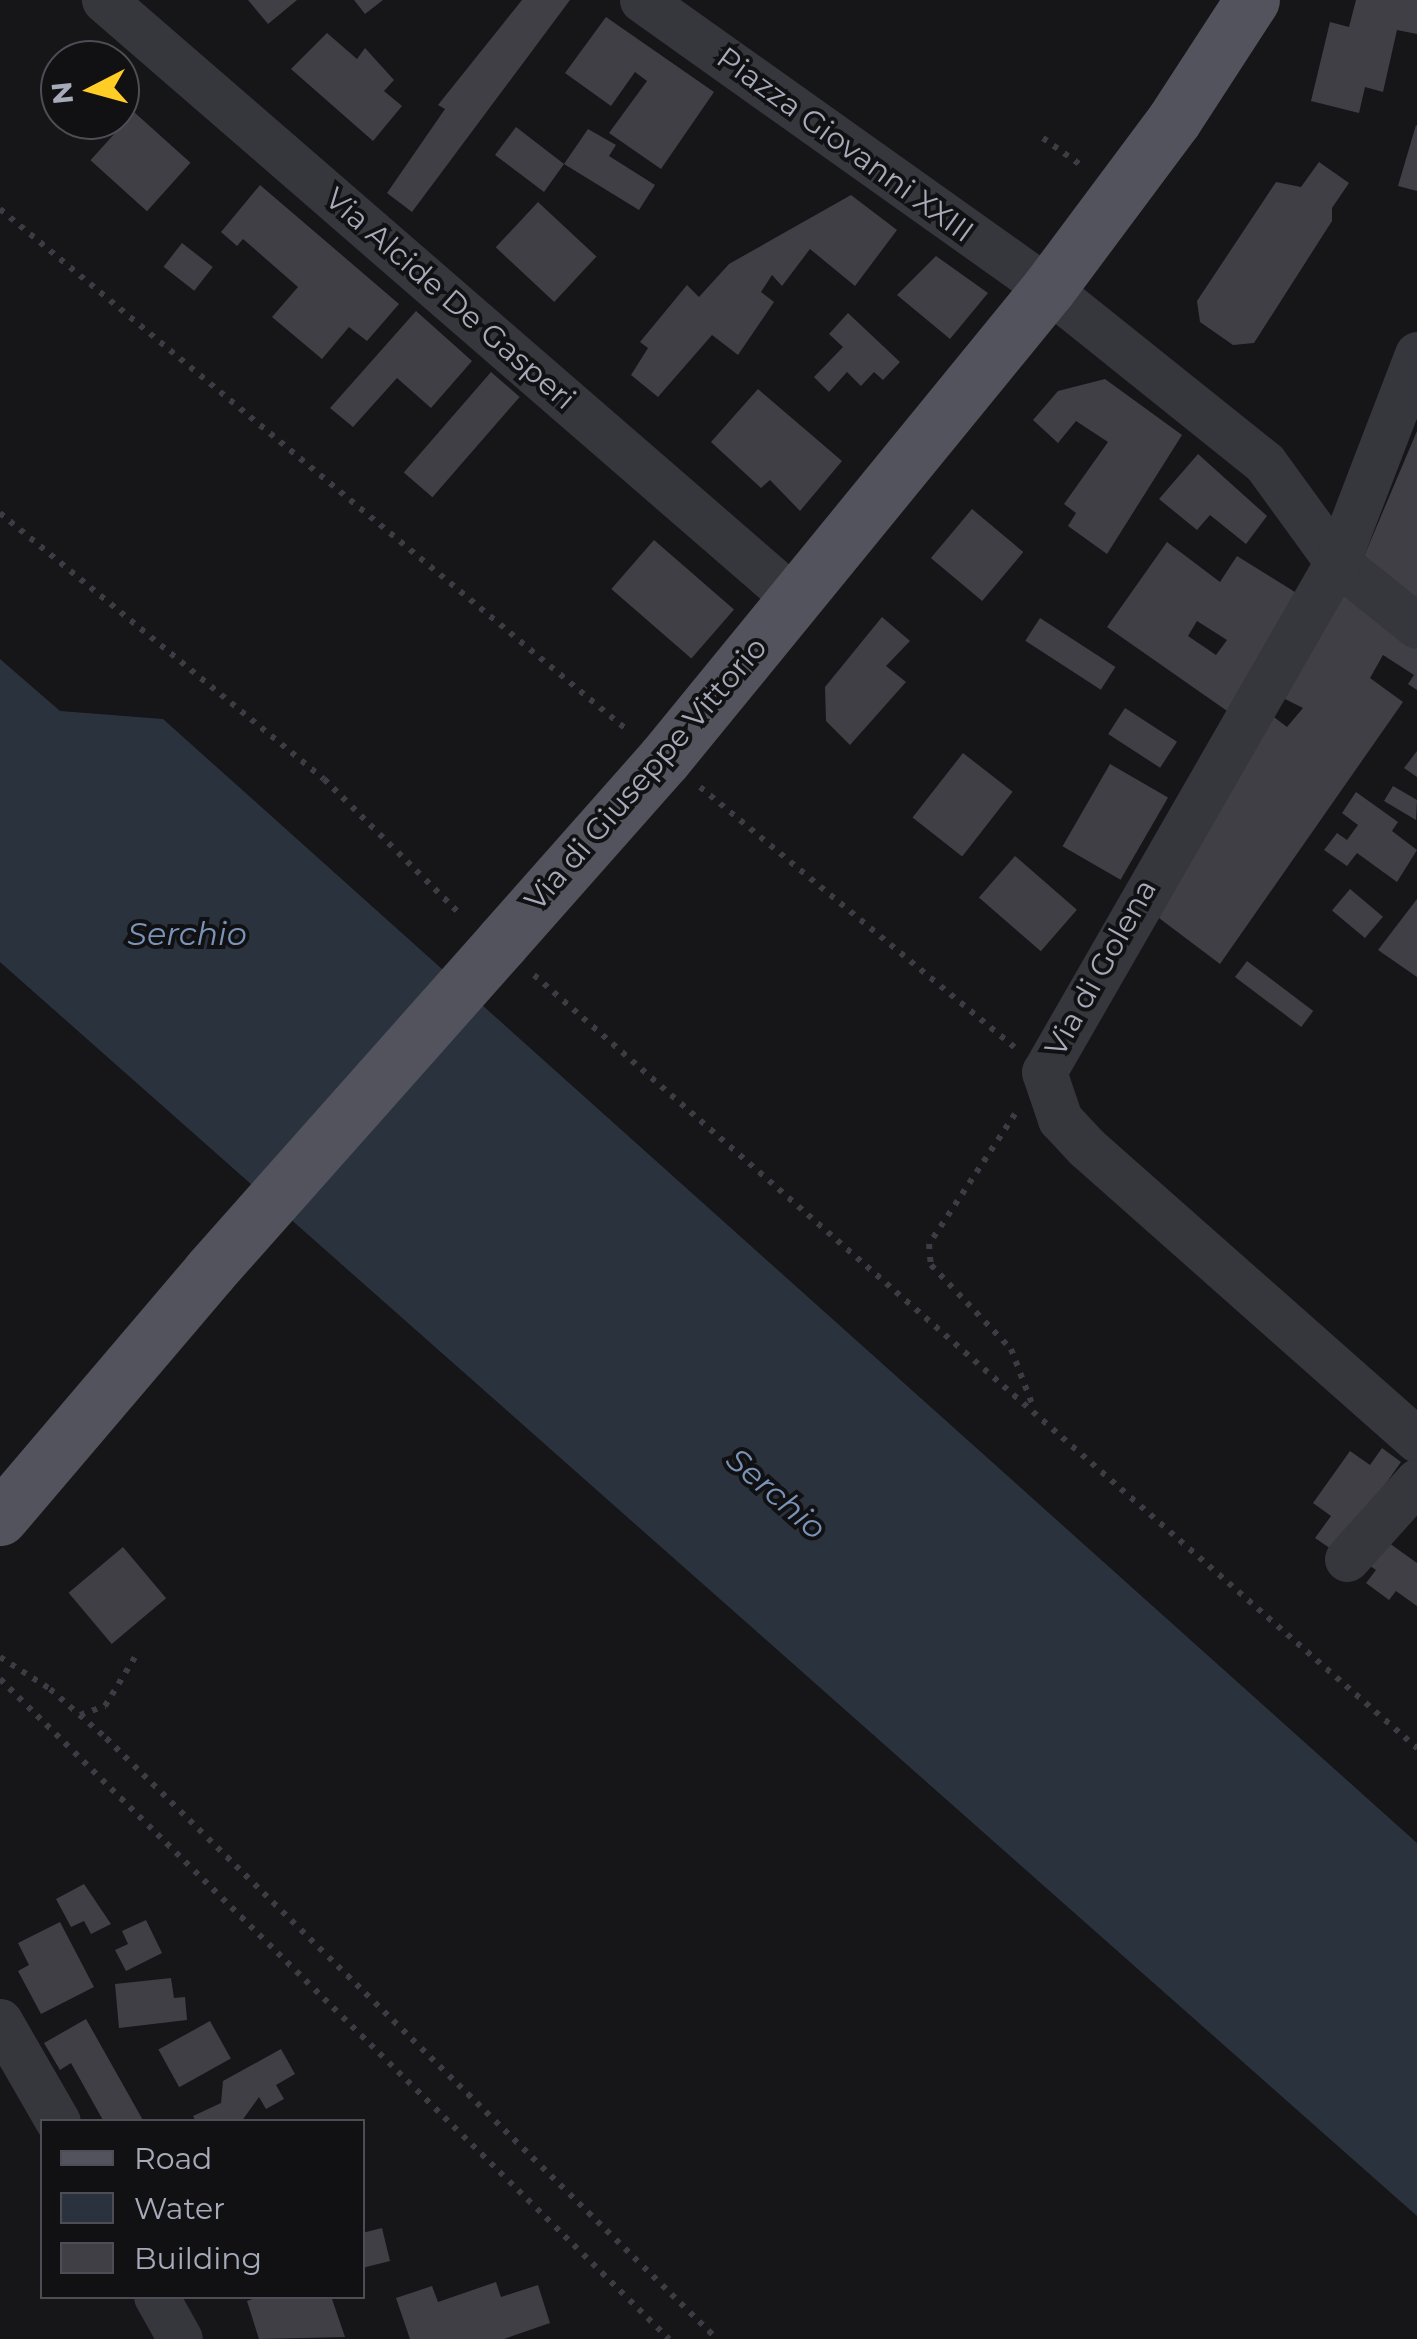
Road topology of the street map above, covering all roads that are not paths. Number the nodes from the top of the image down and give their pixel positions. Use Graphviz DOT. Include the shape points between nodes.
graph roads {
  1 [pos="104,0"];
  2 [pos="642,0"];
  3 [pos="1252,0"];
  4 [pos="1048,290"];
  5 [pos="1417,354"];
  6 [pos="1337,562"];
  7 [pos="795,599"];
  8 [pos="1417,626"];
  9 [pos="1417,1440"];
  10 [pos="1417,1481"];
  11 [pos="0,1518"];
  12 [pos="1347,1559"];
  13 [pos="0,2021"];
  14 [pos="56,2119"];
  15 [pos="158,2299"];
  16 [pos="180,2339"];
  1 -- 7 [label="street, Via Alcide De Gasperi"];
  2 -- 4 [label="street, Piazza Giovanni XXIII"];
  3 -- 4 [label="main road, Via di Giuseppe Vittorio" via="1174,120"];
  4 -- 6 [label="street, Piazza Giovanni XXIII" via="1266,463"];
  4 -- 7 [label="main road, Via di Giuseppe Vittorio"];
  5 -- 6 [label="street, Via di Golena"];
  6 -- 8 [label="street, Piazza Giovanni XXIII"];
  6 -- 9 [label="street, Via di Golena" via="1044,1072 1060,1119 1086,1147"];
  7 -- 11 [label="main road, Via di Giuseppe Vittorio, bridge" via="664,759 497,942"];
  10 -- 12 [label="street"];
  13 -- 14 [label="street"];
  15 -- 16 [label="street"];
}
